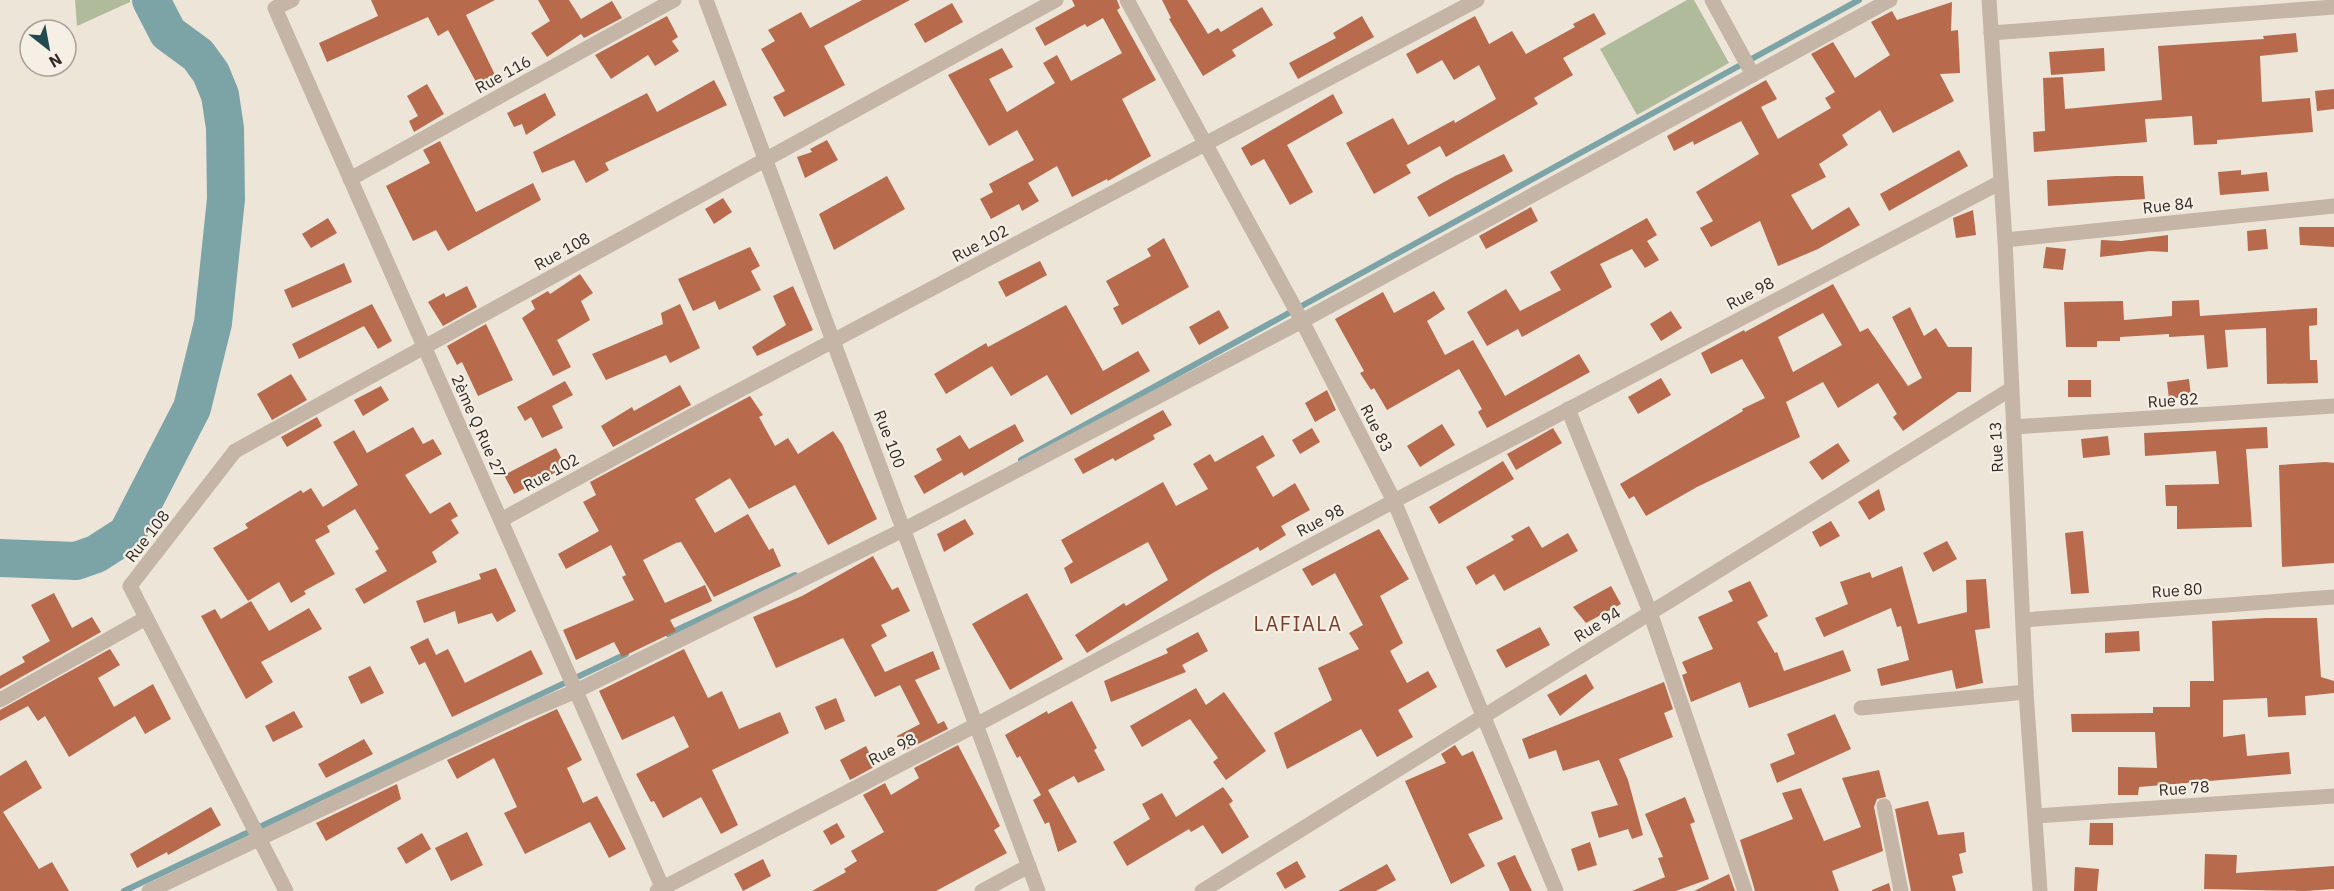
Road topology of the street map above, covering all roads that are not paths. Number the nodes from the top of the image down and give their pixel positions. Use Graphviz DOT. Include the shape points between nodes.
graph roads {
  1 [pos="292,0"];
  2 [pos="674,0"];
  3 [pos="706,0"];
  4 [pos="1056,0"];
  5 [pos="1126,0"];
  6 [pos="1477,0"];
  7 [pos="1712,0"];
  8 [pos="1890,0"];
  9 [pos="1989,0"];
  10 [pos="2334,7"];
  11 [pos="1991,33"];
  12 [pos="1753,75"];
  13 [pos="1205,144"];
  14 [pos="765,159"];
  15 [pos="350,179"];
  16 [pos="2001,182"];
  17 [pos="2334,206"];
  18 [pos="2005,240"];
  19 [pos="1302,321"];
  20 [pos="834,341"];
  21 [pos="424,347"];
  22 [pos="2011,389"];
  23 [pos="2334,406"];
  24 [pos="1568,410"];
  25 [pos="2013,427"];
  26 [pos="1394,501"];
  27 [pos="501,520"];
  28 [pos="905,529"];
  29 [pos="2334,597"];
  30 [pos="1650,612"];
  31 [pos="146,618"];
  32 [pos="2023,620"];
  33 [pos="576,692"];
  34 [pos="2026,692"];
  35 [pos="0,700"];
  36 [pos="1861,708"];
  37 [pos="1484,716"];
  38 [pos="978,724"];
  39 [pos="2334,796"];
  40 [pos="1884,806"];
  41 [pos="2036,816"];
  42 [pos="259,839"];
  43 [pos="1029,866"];
  44 [pos="661,890"];
  45 [pos="149,891"];
  46 [pos="286,891"];
  47 [pos="981,891"];
  48 [pos="1038,891"];
  49 [pos="1202,891"];
  50 [pos="1556,891"];
  51 [pos="1745,891"];
  52 [pos="1901,891"];
  53 [pos="2040,891"];
  1 -- 15 [label="street, 2ème Q Rue 27" via="275,8"];
  2 -- 15 [label="street, Rue 116"];
  3 -- 14 [label="street, Rue 100"];
  4 -- 14 [label="street, Rue 108"];
  5 -- 13 [label="street, Rue 83"];
  6 -- 13 [label="street, Rue 102"];
  7 -- 12 [label="street"];
  8 -- 12 [label="street"];
  9 -- 11 [label="street, Rue 13"];
  10 -- 11 [label="street"];
  11 -- 16 [label="street, Rue 13"];
  12 -- 19 [label="street"];
  13 -- 19 [label="street, Rue 83"];
  13 -- 20 [label="street, Rue 102"];
  14 -- 20 [label="street, Rue 100"];
  14 -- 21 [label="street, Rue 108"];
  15 -- 21 [label="street, 2ème Q Rue 27"];
  16 -- 18 [label="street, Rue 13"];
  16 -- 24 [label="street, Rue 98"];
  17 -- 18 [label="street, Rue 84"];
  18 -- 22 [label="street, Rue 13"];
  19 -- 26 [label="street, Rue 83"];
  19 -- 28 [label="street"];
  20 -- 27 [label="street, Rue 102"];
  20 -- 28 [label="street, Rue 100"];
  21 -- 27 [label="street, 2ème Q Rue 27"];
  21 -- 31 [label="street, Rue 108" via="235,451 130,586"];
  22 -- 25 [label="street, Rue 13"];
  22 -- 30 [label="street, Rue 94"];
  23 -- 25 [label="street, Rue 82"];
  24 -- 26 [label="street, Rue 98"];
  24 -- 30 [label="street"];
  25 -- 32 [label="street, Rue 13"];
  26 -- 37 [label="street, Rue 83"];
  26 -- 38 [label="street, Rue 98"];
  27 -- 33 [label="street, 2ème Q Rue 27"];
  28 -- 33 [label="street"];
  28 -- 38 [label="street, Rue 100"];
  29 -- 32 [label="street, Rue 80"];
  30 -- 37 [label="street, Rue 94"];
  30 -- 51 [label="street"];
  31 -- 35 [label="street"];
  31 -- 42 [label="street"];
  32 -- 34 [label="street, Rue 13"];
  33 -- 42 [label="street"];
  33 -- 44 [label="street, 2ème Q Rue 27"];
  34 -- 36 [label="street"];
  34 -- 41 [label="street, Rue 13"];
  37 -- 49 [label="street, Rue 94"];
  37 -- 50 [label="street, Rue 83"];
  38 -- 43 [label="street, Rue 100"];
  38 -- 44 [label="street, Rue 98"];
  39 -- 41 [label="street, Rue 78"];
  40 -- 52 [label="street"];
  41 -- 53 [label="street, Rue 13"];
  42 -- 45 [label="street"];
  42 -- 46 [label="street"];
  43 -- 47 [label="street"];
  43 -- 48 [label="street, Rue 100"];
}
